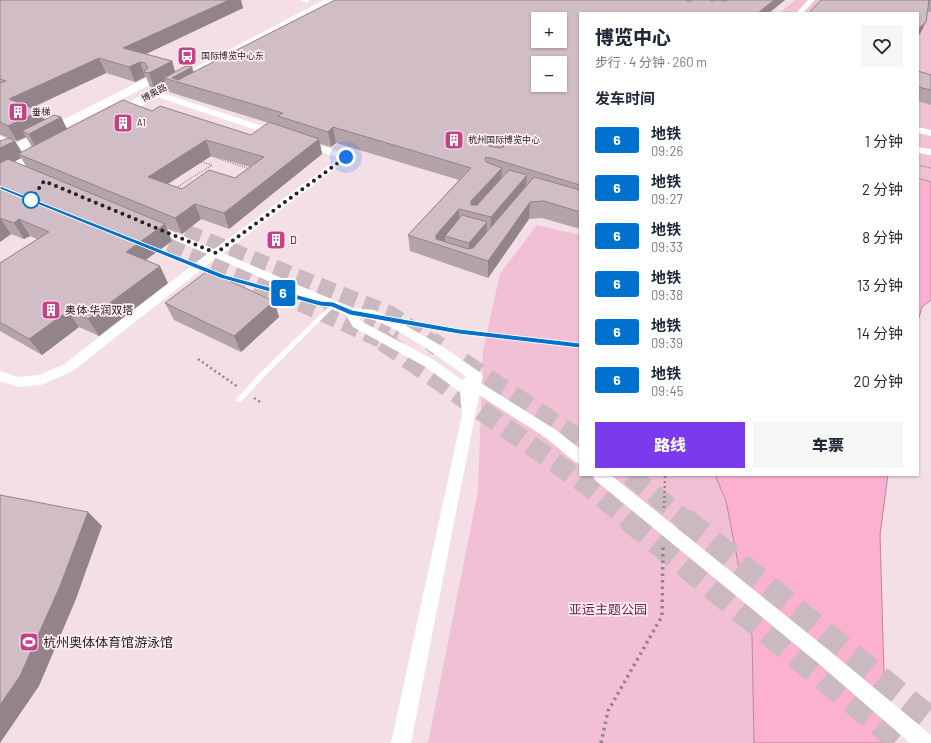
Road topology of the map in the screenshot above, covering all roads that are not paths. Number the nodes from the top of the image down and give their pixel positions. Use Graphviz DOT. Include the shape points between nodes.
graph roads {
  1 [pos="305,0"];
  2 [pos="331,0"];
  3 [pos="812,0"];
  4 [pos="800,12"];
  5 [pos="272,18"];
  6 [pos="159,76"];
  7 [pos="154,93"];
  8 [pos="101,122"];
  9 [pos="919,130"];
  10 [pos="931,133"];
  11 [pos="0,140"];
  12 [pos="18,148"];
  13 [pos="919,150"];
  14 [pos="931,152"];
  15 [pos="42,154"];
  16 [pos="0,157"];
  17 [pos="0,171"];
  18 [pos="0,177"];
  19 [pos="144,223"];
  20 [pos="216,253"];
  21 [pos="333,305"];
  22 [pos="350,312"];
  23 [pos="398,335"];
  24 [pos="0,376"];
  25 [pos="239,400"];
  26 [pos="469,415"];
  27 [pos="579,457"];
  28 [pos="601,476"];
  29 [pos="401,743"];
  30 [pos="925,743"];
  1 -- 5 [label="main road"];
  2 -- 7 [label="main road, 博奥路"];
  3 -- 4 [label="street"];
  6 -- 12 [label="main road, 博奥路"];
  7 -- 8 [label="main road, 博奥路"];
  7 -- 20 [label="street" via="346,157"];
  9 -- 10 [label="street"];
  11 -- 12 [label="main road"];
  12 -- 15 [label="main road"];
  12 -- 16 [label="main road, 博奥路"];
  13 -- 14 [label="street"];
  15 -- 17 [label="main road"];
  15 -- 18 [label="main road" via="19,171"];
  19 -- 20 [label="street"];
  20 -- 21 [label="street"];
  20 -- 24 [label="street" via="68,368 41,380 18,382"];
  21 -- 22 [label="street"];
  21 -- 25 [label="lane"];
  22 -- 26 [label="street" via="357,324 429,363 467,390"];
  22 -- 26 [label="street" via="370,313 397,326 436,348 476,377"];
  23 -- 27 [label="street" via="551,434"];
  26 -- 29 [label="street"];
  28 -- 30 [label="street"];
}
